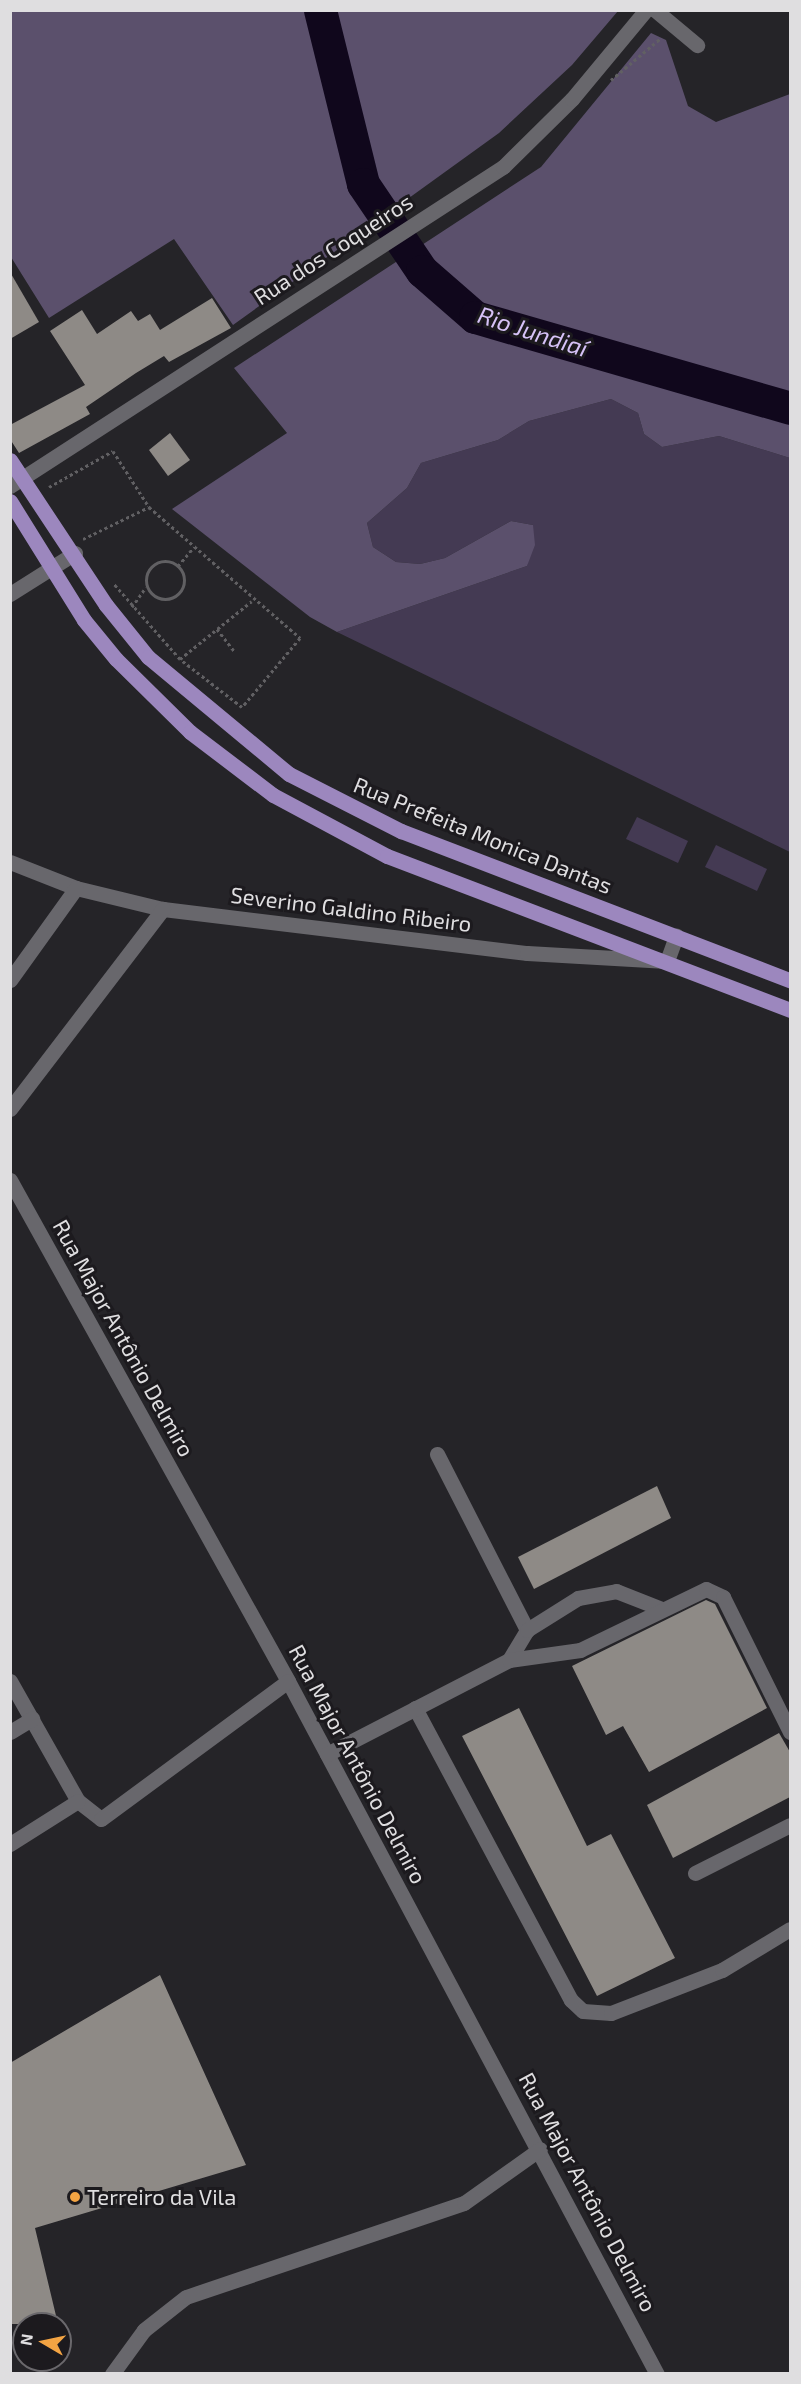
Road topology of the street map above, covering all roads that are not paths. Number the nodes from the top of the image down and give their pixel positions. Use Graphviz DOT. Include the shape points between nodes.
graph roads {
  1 [pos="646,10"];
  2 [pos="655,10"];
  3 [pos="697,45"];
  4 [pos="10,460"];
  5 [pos="17,481"];
  6 [pos="10,501"];
  7 [pos="81,547"];
  8 [pos="52,567"];
  9 [pos="10,594"];
  10 [pos="10,862"];
  11 [pos="76,888"];
  12 [pos="163,909"];
  13 [pos="676,936"];
  14 [pos="667,961"];
  15 [pos="10,980"];
  16 [pos="790,980"];
  17 [pos="790,1010"];
  18 [pos="10,1109"];
  19 [pos="10,1180"];
  20 [pos="437,1454"];
  21 [pos="662,1610"];
  22 [pos="527,1630"];
  23 [pos="509,1660"];
  24 [pos="10,1681"];
  25 [pos="288,1681"];
  26 [pos="415,1708"];
  27 [pos="32,1719"];
  28 [pos="10,1731"];
  29 [pos="790,1732"];
  30 [pos="327,1754"];
  31 [pos="78,1801"];
  32 [pos="790,1825"];
  33 [pos="10,1845"];
  34 [pos="695,1873"];
  35 [pos="790,1929"];
  36 [pos="540,2149"];
  37 [pos="112,2373"];
  38 [pos="657,2373"];
  1 -- 5 [label="street, Rua dos Coqueiros" via="529,145 491,176"];
  2 -- 3 [label="street"];
  4 -- 5 [label="main road, Rua Prefeita Monica Dantas"];
  5 -- 7 [label="main road, Rua Prefeita Monica Dantas"];
  6 -- 8 [label="main road"];
  7 -- 8 [label="street"];
  7 -- 13 [label="main road, Rua Prefeita Monica Dantas" via="106,605 148,657 289,774 401,831"];
  8 -- 9 [label="street"];
  8 -- 14 [label="main road" via="84,620 155,699 273,795 387,856"];
  10 -- 11 [label="street, Severino Galdino Ribeiro"];
  11 -- 12 [label="street, Severino Galdino Ribeiro"];
  11 -- 15 [label="street"];
  12 -- 14 [label="street, Severino Galdino Ribeiro" via="527,953"];
  12 -- 18 [label="street"];
  13 -- 14 [label="street"];
  13 -- 16 [label="main road, Rua Prefeita Monica Dantas"];
  14 -- 17 [label="main road"];
  19 -- 25 [label="street, Rua Major Antônio Delmiro"];
  20 -- 22 [label="street"];
  21 -- 22 [label="street" via="633,1594 596,1593 559,1606"];
  21 -- 23 [label="street" via="579,1650"];
  21 -- 29 [label="street" via="701,1589 723,1597"];
  22 -- 23 [label="street"];
  23 -- 26 [label="street"];
  24 -- 27 [label="street"];
  25 -- 30 [label="street, Rua Major Antônio Delmiro"];
  25 -- 31 [label="street" via="100,1819"];
  26 -- 30 [label="street"];
  26 -- 35 [label="street" via="571,2000 583,2011 611,2013 722,1970"];
  27 -- 28 [label="street"];
  27 -- 31 [label="street"];
  30 -- 36 [label="street, Rua Major Antônio Delmiro"];
  31 -- 33 [label="street"];
  32 -- 34 [label="street"];
  36 -- 37 [label="street" via="464,2203 186,2298 144,2330"];
  36 -- 38 [label="street, Rua Major Antônio Delmiro"];
}
